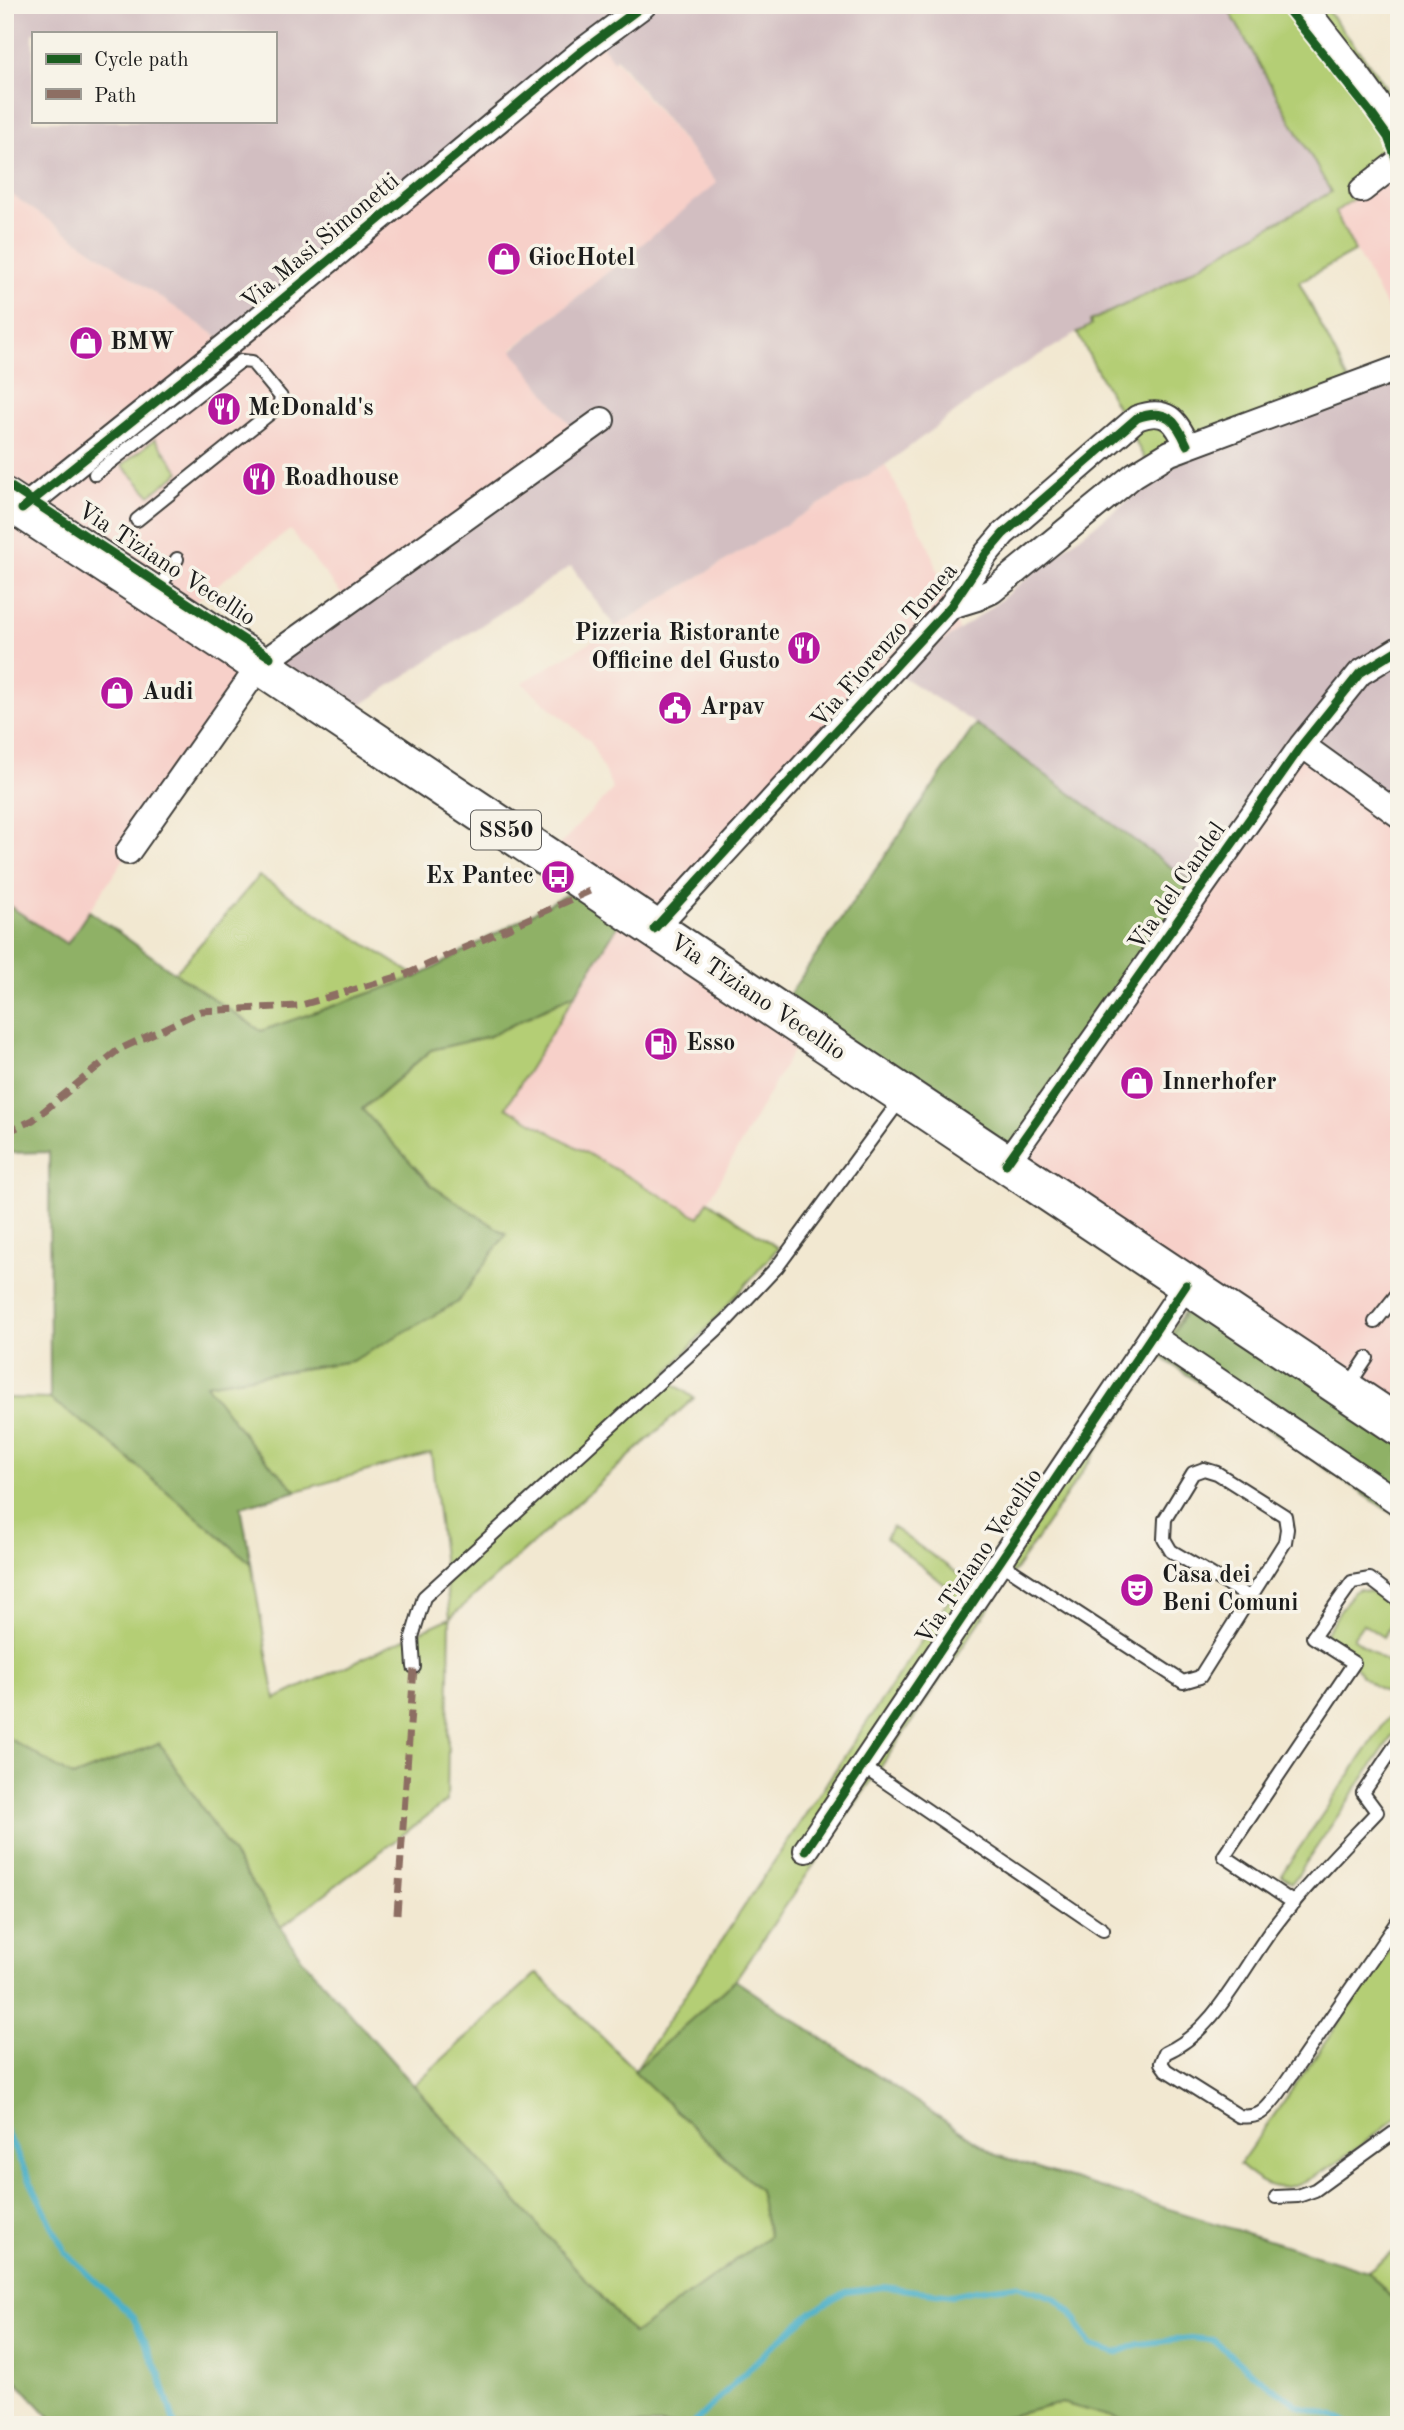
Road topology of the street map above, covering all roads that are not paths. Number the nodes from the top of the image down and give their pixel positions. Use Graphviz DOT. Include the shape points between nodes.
graph roads {
  1 [pos="644,5"];
  2 [pos="1303,5"];
  3 [pos="1399,132"];
  4 [pos="1399,161"];
  5 [pos="1362,190"];
  6 [pos="1399,368"];
  7 [pos="602,421"];
  8 [pos="1187,445"];
  9 [pos="95,474"];
  10 [pos="14,504"];
  11 [pos="137,520"];
  12 [pos="177,559"];
  13 [pos="155,596"];
  14 [pos="951,606"];
  15 [pos="1399,649"];
  16 [pos="260,664"];
  17 [pos="1302,745"];
  18 [pos="1399,815"];
  19 [pos="128,852"];
  20 [pos="654,929"];
  21 [pos="903,1096"];
  22 [pos="1006,1164"];
  23 [pos="1186,1285"];
  24 [pos="1399,1292"];
  25 [pos="1375,1322"];
  26 [pos="1152,1336"];
  27 [pos="1367,1358"];
  28 [pos="1345,1391"];
  29 [pos="1399,1426"];
  30 [pos="1399,1503"];
  31 [pos="999,1562"];
  32 [pos="1251,1598"];
  33 [pos="1399,1601"];
  34 [pos="414,1667"];
  35 [pos="1399,1740"];
  36 [pos="862,1766"];
  37 [pos="806,1850"];
  38 [pos="1294,1903"];
  39 [pos="1399,1919"];
  40 [pos="1103,1930"];
  41 [pos="1399,2129"];
  42 [pos="1276,2197"];
  1 -- 10 [label="street, Via Masi Simonetti" via="582,51 244,331"];
  2 -- 3 [label="street"];
  4 -- 5 [label="street"];
  6 -- 8 [label="street, Via Fiorenzo Tomea"];
  7 -- 16 [label="street, Via Tiziano Vecellio"];
  8 -- 14 [label="street, Via Fiorenzo Tomea" via="1135,475 992,591"];
  8 -- 14 [label="street, Via Fiorenzo Tomea" via="1168,417 1148,414 1137,418 1003,534"];
  9 -- 11 [label="lane" via="241,361 252,362 281,397 279,406"];
  10 -- 13 [label="main road, Via Tiziano Vecellio / SS50"];
  12 -- 13 [label="lane"];
  13 -- 16 [label="main road, Via Tiziano Vecellio / SS50"];
  14 -- 20 [label="street, Via Fiorenzo Tomea"];
  15 -- 17 [label="street, Via del Candel" via="1360,673"];
  16 -- 19 [label="street"];
  16 -- 20 [label="main road, Via Tiziano Vecellio / SS50"];
  17 -- 18 [label="street"];
  17 -- 22 [label="street, Via del Candel"];
  20 -- 21 [label="main road, Via Tiziano Vecellio / SS50"];
  21 -- 22 [label="main road, Via Tiziano Vecellio / SS50"];
  21 -- 34 [label="lane" via="777,1267 726,1321 424,1597 412,1637"];
  22 -- 23 [label="main road, Via Tiziano Vecellio"];
  23 -- 26 [label="street, Via Tiziano Vecellio"];
  23 -- 28 [label="main road, Via Tiziano Vecellio"];
  24 -- 25 [label="lane"];
  26 -- 30 [label="street"];
  26 -- 31 [label="street, Via Tiziano Vecellio"];
  27 -- 28 [label="lane"];
  28 -- 29 [label="main road, Via Tiziano Vecellio"];
  31 -- 32 [label="lane" via="1183,1682 1200,1677"];
  31 -- 36 [label="street, Via Tiziano Vecellio"];
  32 -- 32 [label="lane" via="1285,1542 1285,1516 1217,1474 1204,1469 1193,1473 1166,1520 1164,1539 1171,1551"];
  33 -- 38 [label="lane" via="1370,1579 1352,1582 1313,1637 1354,1663 1224,1856"];
  35 -- 38 [label="lane" via="1363,1793 1377,1812"];
  36 -- 37 [label="street, Via Tiziano Vecellio"];
  36 -- 40 [label="lane"];
  38 -- 39 [label="lane" via="1210,2018 1181,2046 1166,2053 1161,2063 1238,2116 1250,2118 1264,2112"];
  41 -- 42 [label="lane" via="1315,2190"];
}
